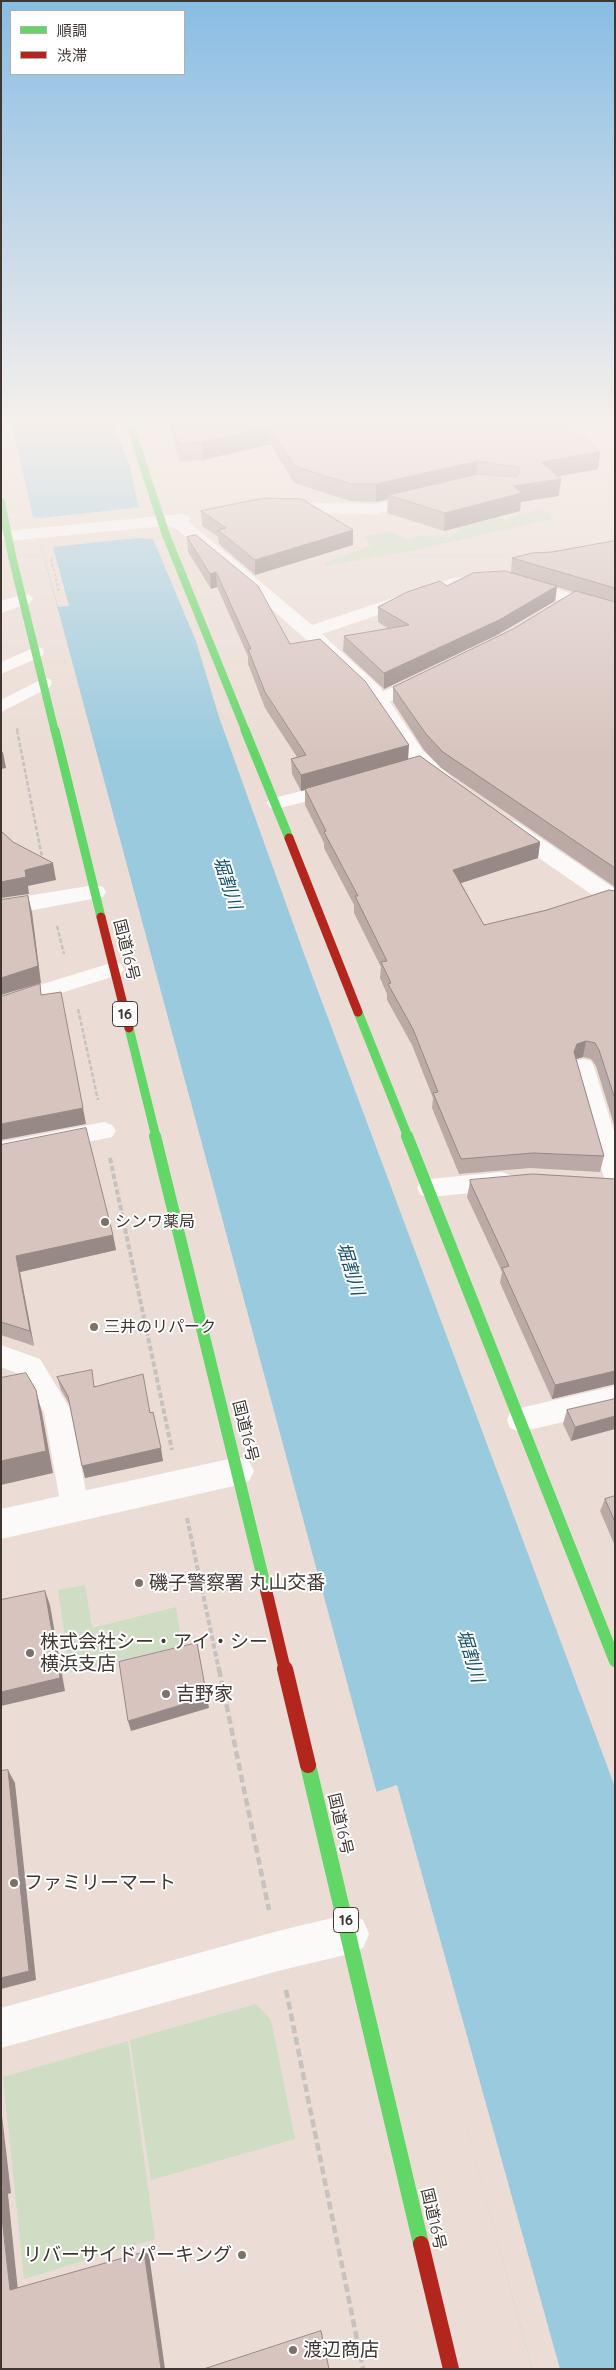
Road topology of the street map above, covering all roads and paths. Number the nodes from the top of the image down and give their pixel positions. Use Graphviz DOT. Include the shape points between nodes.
graph roads {
  1 [pos="7,533"];
  2 [pos="42,533"];
  3 [pos="162,533"];
  4 [pos="191,533"];
  5 [pos="8,536"];
  6 [pos="50,557"];
  7 [pos="59,592"];
  8 [pos="571,599"];
  9 [pos="24,600"];
  10 [pos="1,608"];
  11 [pos="554,609"];
  12 [pos="615,612"];
  13 [pos="309,632"];
  14 [pos="36,652"];
  15 [pos="1,669"];
  16 [pos="442,670"];
  17 [pos="44,683"];
  18 [pos="379,700"];
  19 [pos="6,704"];
  20 [pos="352,784"];
  21 [pos="465,796"];
  22 [pos="276,803"];
  23 [pos="489,813"];
  24 [pos="44,864"];
  25 [pos="95,892"];
  26 [pos="615,900"];
  27 [pos="1,908"];
  28 [pos="56,920"];
  29 [pos="114,969"];
  30 [pos="71,981"];
  31 [pos="1,1005"];
  32 [pos="583,1066"];
  33 [pos="104,1130"];
  34 [pos="1,1151"];
  35 [pos="521,1180"];
  36 [pos="608,1181"];
  37 [pos="429,1188"];
  38 [pos="1,1356"];
  39 [pos="615,1398"];
  40 [pos="520,1420"];
  41 [pos="173,1454"];
  42 [pos="238,1471"];
  43 [pos="75,1507"];
  44 [pos="1,1524"];
  45 [pos="612,1647"];
  46 [pos="349,1934"];
  47 [pos="1,2028"];
  48 [pos="451,2369"];
  1 -- 5 [label="main road, 国道16号 / 16"];
  2 -- 5 [label="street"];
  3 -- 22 [label="main road"];
  4 -- 13 [label="street"];
  5 -- 9 [label="main road, 国道16号 / 16"];
  6 -- 7 [label="path"];
  8 -- 11 [label="lane"];
  8 -- 12 [label="street"];
  8 -- 13 [label="street" via="505,579 459,582"];
  9 -- 10 [label="street"];
  9 -- 14 [label="main road, 国道16号 / 16"];
  13 -- 18 [label="street"];
  14 -- 15 [label="lane"];
  14 -- 17 [label="main road, 国道16号 / 16"];
  16 -- 18 [label="lane"];
  17 -- 19 [label="lane"];
  17 -- 25 [label="main road, 国道16号 / 16"];
  18 -- 21 [label="street" via="416,755 415,766 433,773"];
  19 -- 24 [label="path"];
  20 -- 22 [label="lane"];
  22 -- 37 [label="main road"];
  23 -- 26 [label="street"];
  25 -- 27 [label="street"];
  25 -- 29 [label="main road, 国道16号 / 16"];
  28 -- 30 [label="path"];
  29 -- 30 [label="lane"];
  29 -- 42 [label="main road, 国道16号 / 16"];
  30 -- 31 [label="lane"];
  30 -- 33 [label="path"];
  32 -- 36 [label="lane"];
  33 -- 34 [label="lane"];
  33 -- 41 [label="path"];
  35 -- 37 [label="lane"];
  37 -- 40 [label="main road"];
  38 -- 43 [label="lane" via="31,1367 57,1409"];
  39 -- 40 [label="lane"];
  40 -- 45 [label="main road"];
  42 -- 43 [label="street"];
  42 -- 46 [label="main road, 国道16号 / 16"];
  43 -- 44 [label="street"];
  46 -- 47 [label="street"];
  46 -- 48 [label="main road, 国道16号 / 16"];
}
